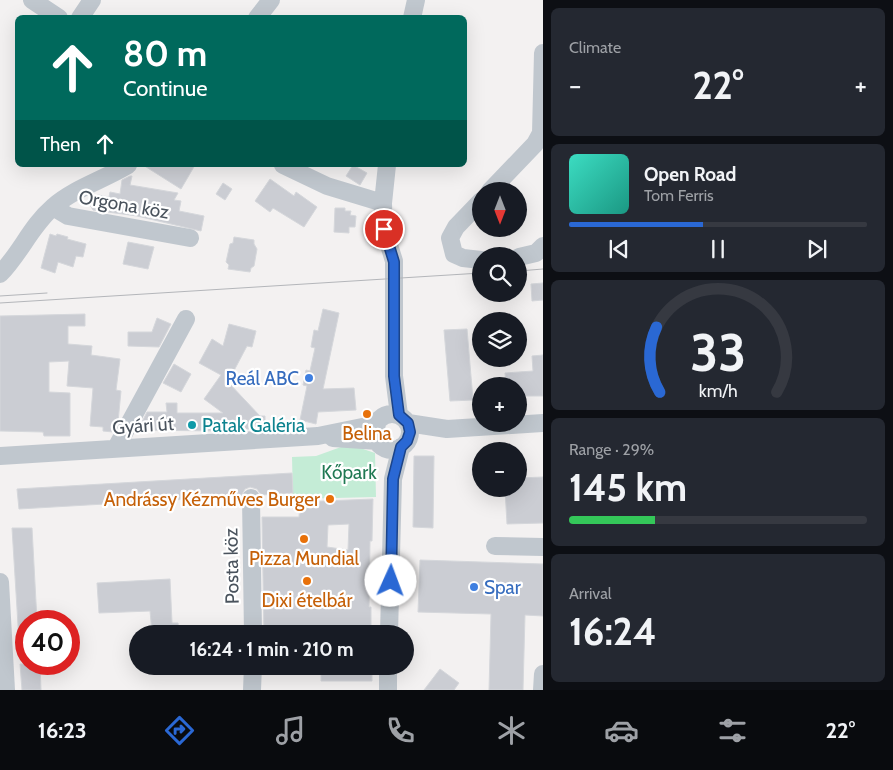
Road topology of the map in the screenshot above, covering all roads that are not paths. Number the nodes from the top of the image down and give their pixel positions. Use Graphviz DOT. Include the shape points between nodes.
graph roads {
  1 [pos="32,0"];
  2 [pos="92,0"];
  3 [pos="271,0"];
  4 [pos="416,0"];
  5 [pos="54,15"];
  6 [pos="82,15"];
  7 [pos="259,15"];
  8 [pos="413,15"];
  9 [pos="543,53"];
  10 [pos="125,167"];
  11 [pos="287,167"];
  12 [pos="387,167"];
  13 [pos="499,182"];
  14 [pos="383,203"];
  15 [pos="53,207"];
  16 [pos="472,210"];
  17 [pos="190,238"];
  18 [pos="543,246"];
  19 [pos="527,255"];
  20 [pos="472,259"];
  21 [pos="0,274"];
  22 [pos="186,319"];
  23 [pos="392,419"];
  24 [pos="543,424"];
  25 [pos="447,429"];
  26 [pos="318,436"];
  27 [pos="392,444"];
  28 [pos="116,448"];
  29 [pos="0,456"];
  30 [pos="251,498"];
  31 [pos="495,546"];
  32 [pos="543,547"];
  33 [pos="0,582"];
  34 [pos="252,625"];
  35 [pos="389,625"];
  36 [pos="543,674"];
  37 [pos="252,675"];
  38 [pos="388,675"];
  39 [pos="6,690"];
  40 [pos="252,690"];
  41 [pos="388,690"];
  42 [pos="542,690"];
  1 -- 5 [label="street"];
  2 -- 6 [label="street"];
  3 -- 7 [label="street"];
  4 -- 8 [label="street"];
  9 -- 13 [label="street" via="541,133 535,144"];
  10 -- 15 [label="street" via="75,191"];
  11 -- 14 [label="street" via="327,186"];
  12 -- 14 [label="street"];
  14 -- 23 [label="street" via="384,229 394,262"];
  15 -- 17 [label="street, Orgona köz" via="68,216"];
  15 -- 21 [label="street"];
  16 -- 20 [label="street" via="450,238 454,254"];
  18 -- 19 [label="street" via="536,253"];
  22 -- 28 [label="street"];
  23 -- 25 [label="street, Gyári út"];
  23 -- 26 [label="street, Gyári út"];
  23 -- 27 [label="street" via="375,433"];
  23 -- 27 [label="street" via="410,432"];
  24 -- 25 [label="street, Gyári út"];
  25 -- 27 [label="street, Gyári út"];
  26 -- 27 [label="street, Gyári út"];
  26 -- 28 [label="street, Gyári út"];
  27 -- 35 [label="street"];
  28 -- 29 [label="street, Gyári út"];
  30 -- 34 [label="street, Posta köz"];
  31 -- 32 [label="street"];
  33 -- 39 [label="street"];
  36 -- 42 [label="street"];
  37 -- 40 [label="street"];
  38 -- 41 [label="street"];
}
